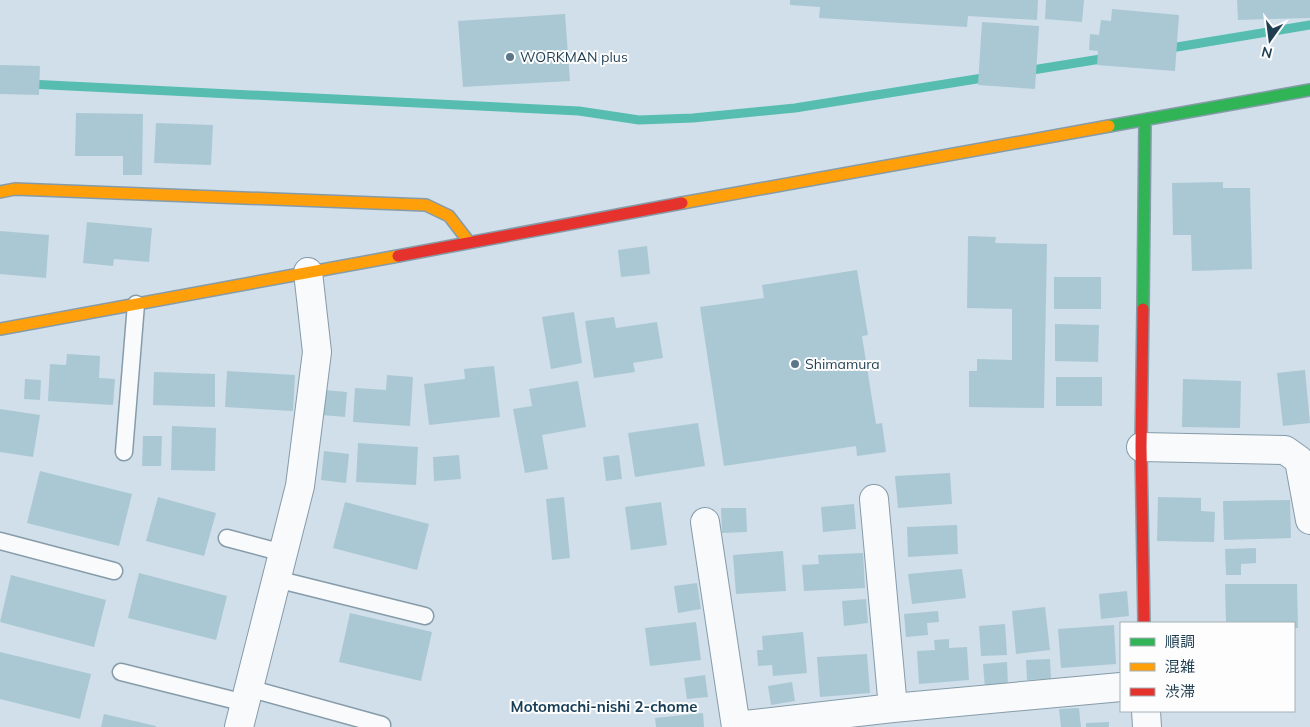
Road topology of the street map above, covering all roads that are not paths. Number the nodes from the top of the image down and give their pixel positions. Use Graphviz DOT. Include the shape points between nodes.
graph roads {
  1 [pos="1310,90"];
  2 [pos="1145,120"];
  3 [pos="0,192"];
  4 [pos="469,242"];
  5 [pos="308,272"];
  6 [pos="136,304"];
  7 [pos="0,329"];
  8 [pos="1141,447"];
  9 [pos="124,452"];
  10 [pos="874,499"];
  11 [pos="1310,520"];
  12 [pos="704,522"];
  13 [pos="227,538"];
  14 [pos="0,541"];
  15 [pos="279,566"];
  16 [pos="114,571"];
  17 [pos="425,616"];
  18 [pos="1144,622"];
  19 [pos="121,672"];
  20 [pos="1120,687"];
  21 [pos="244,706"];
  22 [pos="893,708"];
  23 [pos="1146,712"];
  24 [pos="382,724"];
  25 [pos="736,727"];
  26 [pos="1147,727"];
  1 -- 2 [label="street"];
  2 -- 4 [label="street"];
  2 -- 8 [label="street"];
  3 -- 4 [label="street" via="15,189 426,205 449,216"];
  4 -- 5 [label="street"];
  5 -- 6 [label="street"];
  5 -- 15 [label="street" via="317,352 300,486"];
  6 -- 7 [label="street"];
  6 -- 9 [label="lane"];
  8 -- 11 [label="street" via="1285,450 1299,460"];
  8 -- 18 [label="street"];
  10 -- 22 [label="street"];
  12 -- 25 [label="street"];
  13 -- 15 [label="lane"];
  14 -- 16 [label="lane"];
  15 -- 17 [label="lane"];
  15 -- 21 [label="street"];
  19 -- 21 [label="lane"];
  20 -- 22 [label="street"];
  21 -- 24 [label="lane"];
  22 -- 25 [label="street"];
  23 -- 26 [label="street"];
}
